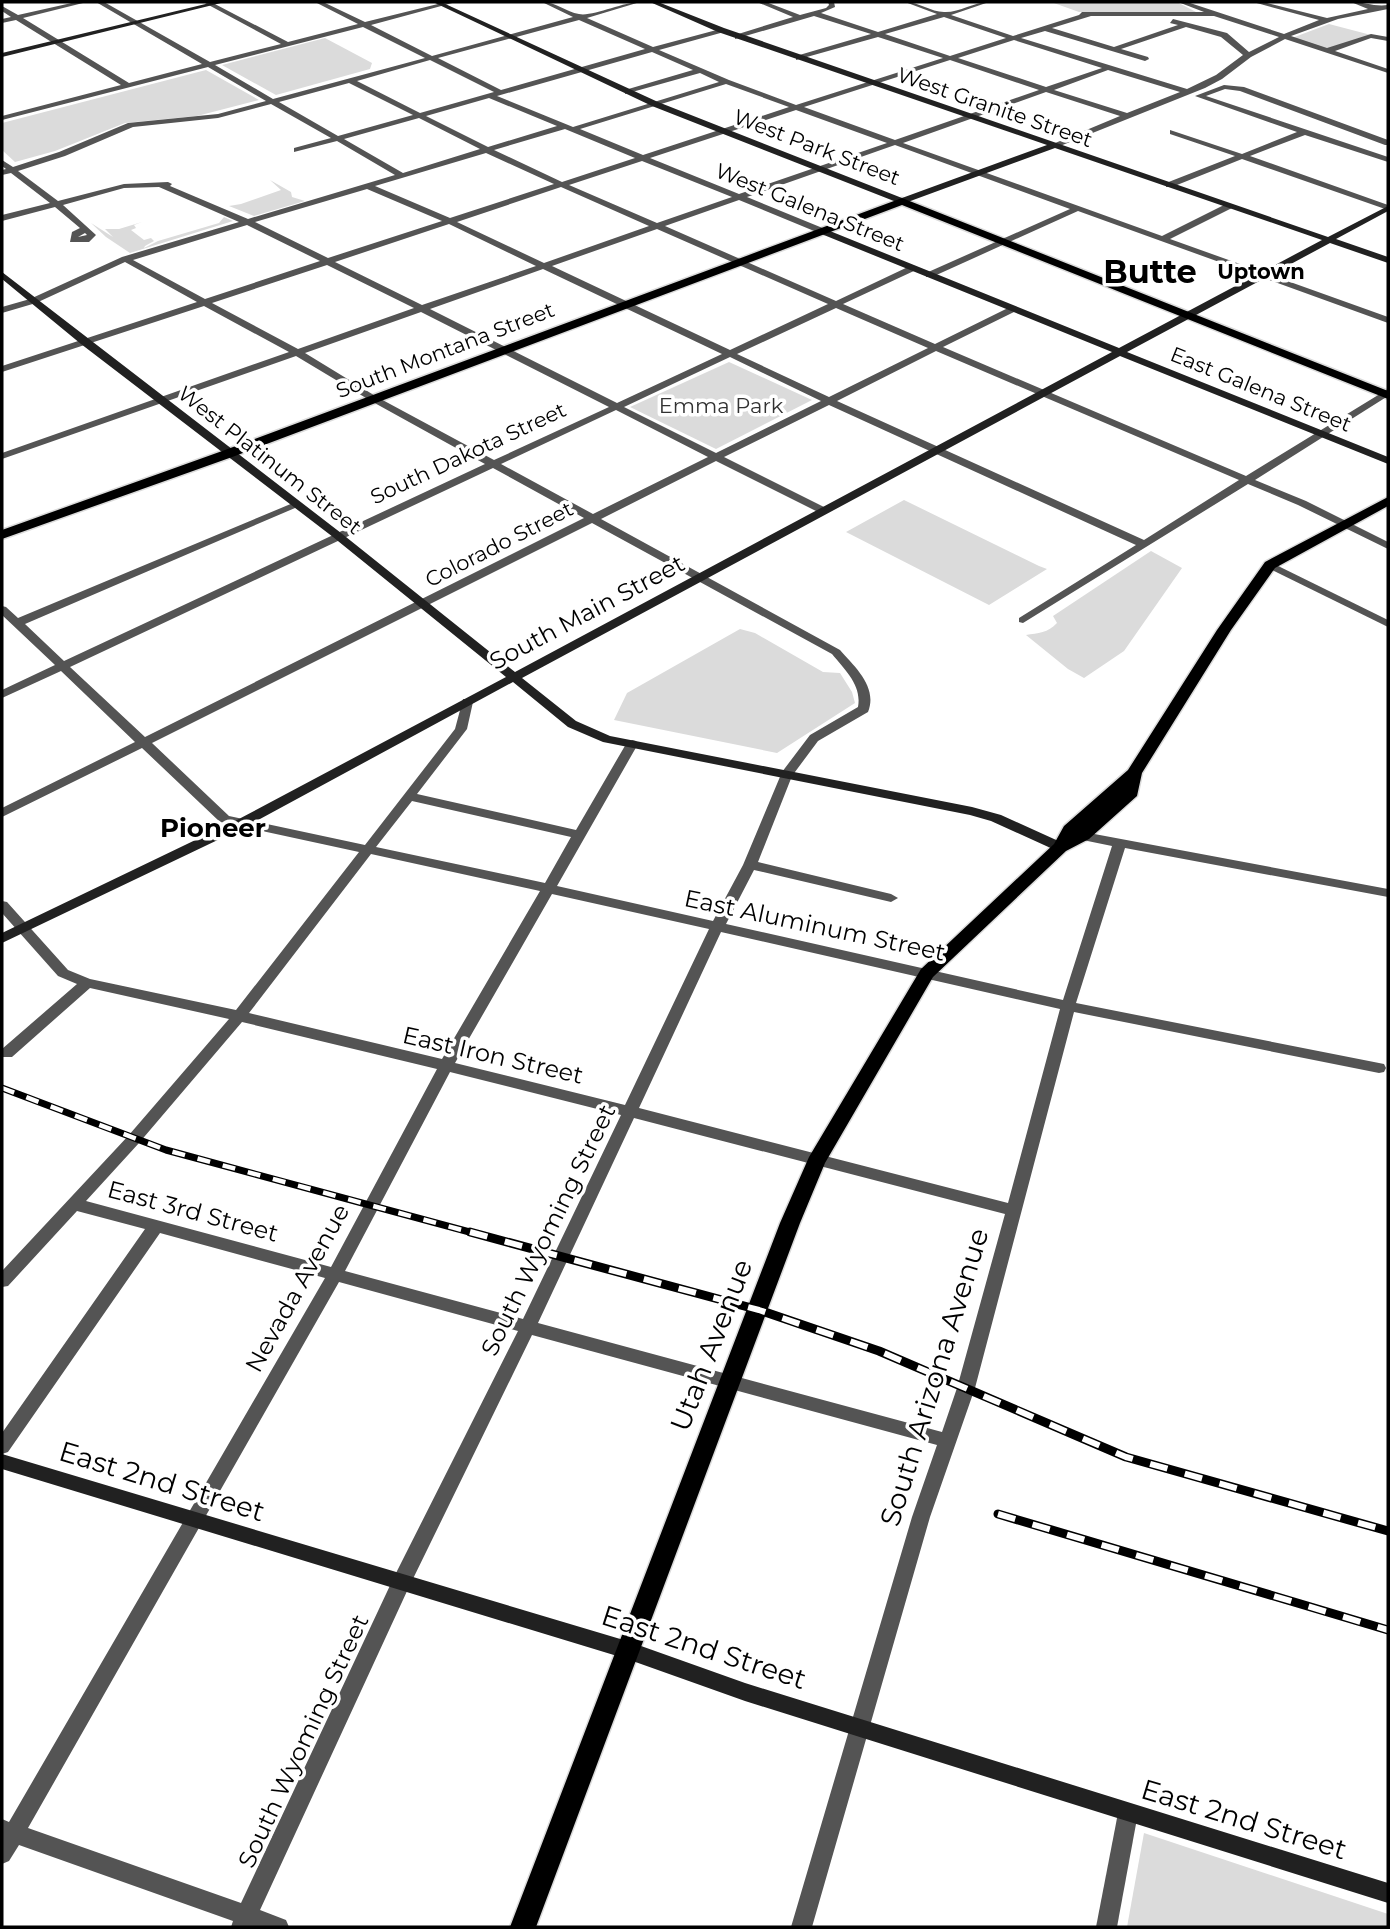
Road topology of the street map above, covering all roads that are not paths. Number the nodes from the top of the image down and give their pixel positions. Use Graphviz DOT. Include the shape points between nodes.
graph roads {
  1 [pos="84,2"];
  2 [pos="99,2"];
  3 [pos="222,2"];
  4 [pos="318,2"];
  5 [pos="453,2"];
  6 [pos="545,2"];
  7 [pos="636,2"];
  8 [pos="653,2"];
  9 [pos="761,2"];
  10 [pos="831,2"];
  11 [pos="908,2"];
  12 [pos="986,2"];
  13 [pos="1181,2"];
  14 [pos="1256,2"];
  15 [pos="1294,2"];
  16 [pos="1354,2"];
  17 [pos="208,3"];
  18 [pos="438,3"];
  19 [pos="2,8"];
  20 [pos="1388,8"];
  21 [pos="1278,9"];
  22 [pos="1380,10"];
  23 [pos="1388,13"];
  24 [pos="816,14"];
  25 [pos="1090,14"];
  26 [pos="1212,14"];
  27 [pos="942,15"];
  28 [pos="1144,15"];
  29 [pos="17,17"];
  30 [pos="579,17"];
  31 [pos="1336,17"];
  32 [pos="801,18"];
  33 [pos="2,21"];
  34 [pos="1323,21"];
  35 [pos="136,23"];
  36 [pos="1187,24"];
  37 [pos="364,25"];
  38 [pos="1044,29"];
  39 [pos="721,30"];
  40 [pos="879,34"];
  41 [pos="1007,36"];
  42 [pos="510,37"];
  43 [pos="738,37"];
  44 [pos="1283,37"];
  45 [pos="1388,38"];
  46 [pos="57,42"];
  47 [pos="288,45"];
  48 [pos="652,50"];
  49 [pos="1112,50"];
  50 [pos="1327,51"];
  51 [pos="2,55"];
  52 [pos="1248,55"];
  53 [pos="430,58"];
  54 [pos="799,58"];
  55 [pos="947,58"];
  56 [pos="210,65"];
  57 [pos="1107,68"];
  58 [pos="583,70"];
  59 [pos="699,71"];
  60 [pos="1388,71"];
  61 [pos="350,80"];
  62 [pos="726,82"];
  63 [pos="871,83"];
  64 [pos="128,86"];
  65 [pos="1045,89"];
  66 [pos="500,92"];
  67 [pos="628,92"];
  68 [pos="1186,92"];
  69 [pos="488,95"];
  70 [pos="272,101"];
  71 [pos="655,104"];
  72 [pos="796,108"];
  73 [pos="417,116"];
  74 [pos="1127,116"];
  75 [pos="968,117"];
  76 [pos="2,118"];
  77 [pos="1328,122"];
  78 [pos="570,128"];
  79 [pos="723,131"];
  80 [pos="1173,132"];
  81 [pos="1304,132"];
  82 [pos="337,138"];
  83 [pos="894,143"];
  84 [pos="1388,144"];
  85 [pos="1052,146"];
  86 [pos="297,150"];
  87 [pos="487,152"];
  88 [pos="1239,156"];
  89 [pos="644,158"];
  90 [pos="1388,160"];
  91 [pos="2,162"];
  92 [pos="820,169"];
  93 [pos="13,170"];
  94 [pos="2,173"];
  95 [pos="978,174"];
  96 [pos="403,176"];
  97 [pos="1169,185"];
  98 [pos="368,186"];
  99 [pos="563,186"];
  100 [pos="738,197"];
  101 [pos="902,201"];
  102 [pos="57,204"];
  103 [pos="1229,206"];
  104 [pos="1388,208"];
  105 [pos="1076,209"];
  106 [pos="2,218"];
  107 [pos="449,221"];
  108 [pos="248,222"];
  109 [pos="656,226"];
  110 [pos="86,229"];
  111 [pos="822,231"];
  112 [pos="1163,239"];
  113 [pos="1001,240"];
  114 [pos="1328,240"];
  115 [pos="125,259"];
  116 [pos="1388,260"];
  117 [pos="327,261"];
  118 [pos="740,262"];
  119 [pos="541,267"];
  120 [pos="914,268"];
  121 [pos="2,275"];
  122 [pos="929,275"];
  123 [pos="1264,275"];
  124 [pos="33,301"];
  125 [pos="202,302"];
  126 [pos="626,304"];
  127 [pos="835,304"];
  128 [pos="422,309"];
  129 [pos="1013,309"];
  130 [pos="2,310"];
  131 [pos="1189,316"];
  132 [pos="1388,320"];
  133 [pos="83,342"];
  134 [pos="935,348"];
  135 [pos="503,350"];
  136 [pos="296,352"];
  137 [pos="1119,352"];
  138 [pos="730,353"];
  139 [pos="2,369"];
  140 [pos="1042,394"];
  141 [pos="1387,394"];
  142 [pos="373,399"];
  143 [pos="160,400"];
  144 [pos="830,400"];
  145 [pos="616,406"];
  146 [pos="1321,434"];
  147 [pos="936,451"];
  148 [pos="230,453"];
  149 [pos="2,456"];
  150 [pos="718,457"];
  151 [pos="1388,461"];
  152 [pos="491,463"];
  153 [pos="1248,480"];
  154 [pos="1388,501"];
  155 [pos="297,505"];
  156 [pos="824,511"];
  157 [pos="591,518"];
  158 [pos="1344,523"];
  159 [pos="2,535"];
  160 [pos="337,535"];
  161 [pos="1144,544"];
  162 [pos="1388,545"];
  163 [pos="1270,565"];
  164 [pos="700,577"];
  165 [pos="423,604"];
  166 [pos="3,612"];
  167 [pos="1023,620"];
  168 [pos="17,623"];
  169 [pos="1388,624"];
  170 [pos="61,665"];
  171 [pos="515,676"];
  172 [pos="2,694"];
  173 [pos="467,702"];
  174 [pos="144,743"];
  175 [pos="632,744"];
  176 [pos="1134,773"];
  177 [pos="786,775"];
  178 [pos="411,797"];
  179 [pos="2,813"];
  180 [pos="242,823"];
  181 [pos="580,835"];
  182 [pos="1070,839"];
  183 [pos="1120,842"];
  184 [pos="368,850"];
  185 [pos="750,865"];
  186 [pos="547,888"];
  187 [pos="1388,893"];
  188 [pos="891,898"];
  189 [pos="2,905"];
  190 [pos="717,928"];
  191 [pos="22,929"];
  192 [pos="2,938"];
  193 [pos="927,973"];
  194 [pos="87,983"];
  195 [pos="1068,1006"];
  196 [pos="239,1016"];
  197 [pos="7,1053"];
  198 [pos="444,1067"];
  199 [pos="1379,1068"];
  200 [pos="630,1112"];
  201 [pos="816,1161"];
  202 [pos="74,1204"];
  203 [pos="1012,1210"];
  204 [pos="156,1226"];
  205 [pos="335,1275"];
  206 [pos="2,1281"];
  207 [pos="528,1327"];
  208 [pos="731,1381"];
  209 [pos="948,1441"];
  210 [pos="2,1447"];
  211 [pos="2,1461"];
  212 [pos="192,1520"];
  213 [pos="401,1583"];
  214 [pos="627,1650"];
  215 [pos="859,1726"];
  216 [pos="1128,1813"];
  217 [pos="8,1831"];
  218 [pos="2,1854"];
  219 [pos="1388,1893"];
  220 [pos="244,1922"];
  221 [pos="279,1927"];
  222 [pos="523,1927"];
  223 [pos="802,1927"];
  224 [pos="1106,1927"];
  1 -- 29 [label="street"];
  2 -- 35 [label="street"];
  3 -- 17 [label="street"];
  4 -- 37 [label="street"];
  5 -- 18 [label="street"];
  6 -- 30 [label="street"];
  7 -- 30 [label="street"];
  8 -- 39 [label="street, West Granite Street"];
  9 -- 32 [label="street"];
  10 -- 24 [label="street" via="833,7"];
  11 -- 27 [label="street"];
  12 -- 27 [label="street"];
  13 -- 26 [label="street"];
  14 -- 21 [label="street"];
  15 -- 21 [label="street"];
  15 -- 31 [label="street"];
  16 -- 22 [label="street"];
  17 -- 35 [label="street"];
  17 -- 47 [label="street"];
  18 -- 37 [label="street"];
  18 -- 42 [label="street, West Park Street"];
  19 -- 29 [label="street"];
  20 -- 22 [label="street"];
  21 -- 34 [label="street"];
  22 -- 23 [label="street"];
  22 -- 31 [label="street"];
  24 -- 32 [label="street"];
  24 -- 40 [label="street"];
  25 -- 28 [label="street"];
  25 -- 38 [label="street"];
  25 -- 41 [label="street" via="1072,15"];
  26 -- 28 [label="street"];
  26 -- 36 [label="street"];
  26 -- 44 [label="street"];
  27 -- 40 [label="street"];
  27 -- 41 [label="street"];
  28 -- 36 [label="street"];
  29 -- 33 [label="street"];
  29 -- 46 [label="street"];
  30 -- 42 [label="street"];
  30 -- 48 [label="street"];
  31 -- 34 [label="street"];
  32 -- 43 [label="street"];
  34 -- 44 [label="street"];
  35 -- 46 [label="street"];
  35 -- 56 [label="street"];
  36 -- 49 [label="street"];
  36 -- 52 [label="street" via="1224,35"];
  37 -- 47 [label="street"];
  37 -- 53 [label="street"];
  38 -- 41 [label="street"];
  38 -- 49 [label="street"];
  39 -- 43 [label="street, West Granite Street"];
  39 -- 48 [label="street"];
  40 -- 54 [label="street"];
  40 -- 55 [label="street"];
  41 -- 55 [label="street"];
  41 -- 57 [label="street"];
  42 -- 53 [label="street"];
  42 -- 58 [label="street, West Park Street"];
  43 -- 54 [label="street, West Granite Street"];
  44 -- 50 [label="street"];
  44 -- 52 [label="street"];
  45 -- 50 [label="street" via="1371,36"];
  46 -- 51 [label="street"];
  46 -- 64 [label="street"];
  47 -- 56 [label="street"];
  48 -- 58 [label="street"];
  48 -- 59 [label="street"];
  49 -- 57 [label="street" via="1145,59 1132,66"];
  50 -- 60 [label="street"];
  52 -- 68 [label="street" via="1219,77"];
  53 -- 61 [label="street"];
  53 -- 66 [label="street"];
  54 -- 63 [label="street, West Granite Street"];
  55 -- 63 [label="street"];
  55 -- 65 [label="street"];
  56 -- 64 [label="street"];
  56 -- 70 [label="street"];
  57 -- 65 [label="street"];
  57 -- 68 [label="street"];
  58 -- 66 [label="street"];
  58 -- 67 [label="street, West Park Street"];
  59 -- 62 [label="street"];
  59 -- 67 [label="street"];
  61 -- 70 [label="street"];
  61 -- 73 [label="street"];
  62 -- 71 [label="street"];
  62 -- 72 [label="street"];
  63 -- 72 [label="street"];
  63 -- 75 [label="street, West Granite Street"];
  64 -- 76 [label="street"];
  65 -- 74 [label="street"];
  65 -- 75 [label="street"];
  66 -- 69 [label="street"];
  67 -- 71 [label="street, West Park Street"];
  68 -- 74 [label="street"];
  69 -- 73 [label="street"];
  69 -- 78 [label="street, West Galena Street"];
  70 -- 82 [label="street"];
  70 -- 93 [label="street" via="204,119 131,125"];
  71 -- 78 [label="street"];
  71 -- 79 [label="street, West Park Street"];
  72 -- 79 [label="street"];
  72 -- 83 [label="street"];
  73 -- 82 [label="street"];
  73 -- 87 [label="street"];
  74 -- 85 [label="street"];
  75 -- 83 [label="street"];
  75 -- 85 [label="street, West Granite Street"];
  77 -- 81 [label="street"];
  77 -- 81 [label="street" via="1230,86 1199,96"];
  77 -- 84 [label="street"];
  78 -- 87 [label="street"];
  78 -- 89 [label="street, West Galena Street"];
  79 -- 89 [label="street"];
  79 -- 92 [label="street, West Park Street"];
  80 -- 88 [label="street"];
  81 -- 88 [label="street"];
  81 -- 90 [label="street"];
  82 -- 86 [label="street"];
  82 -- 96 [label="street"];
  83 -- 92 [label="street"];
  83 -- 95 [label="street"];
  85 -- 95 [label="street"];
  85 -- 97 [label="street, West Granite Street"];
  87 -- 96 [label="street"];
  87 -- 99 [label="street"];
  88 -- 97 [label="street"];
  88 -- 104 [label="street"];
  89 -- 99 [label="street"];
  89 -- 100 [label="street, West Galena Street"];
  91 -- 93 [label="street"];
  92 -- 100 [label="street"];
  92 -- 101 [label="street, West Park Street"];
  93 -- 94 [label="street"];
  93 -- 102 [label="street"];
  95 -- 101 [label="street"];
  95 -- 105 [label="street"];
  96 -- 98 [label="street"];
  97 -- 103 [label="street, West Granite Street"];
  98 -- 107 [label="street"];
  98 -- 108 [label="street"];
  99 -- 107 [label="street"];
  99 -- 109 [label="street"];
  100 -- 109 [label="street"];
  100 -- 111 [label="street, West Galena Street"];
  101 -- 111 [label="main road, South Montana Street"];
  101 -- 113 [label="main road, West Park Street"];
  102 -- 106 [label="street"];
  102 -- 108 [label="street" via="125,186 159,184"];
  102 -- 110 [label="street"];
  103 -- 112 [label="street"];
  103 -- 114 [label="street, West Granite Street"];
  104 -- 114 [label="street, South Main Street"];
  105 -- 112 [label="street"];
  105 -- 113 [label="street"];
  107 -- 117 [label="street"];
  107 -- 119 [label="street"];
  108 -- 115 [label="street"];
  108 -- 117 [label="street"];
  109 -- 118 [label="street"];
  109 -- 119 [label="street"];
  111 -- 118 [label="main road, South Montana Street"];
  111 -- 120 [label="street, West Galena Street"];
  112 -- 123 [label="street"];
  113 -- 122 [label="street"];
  113 -- 131 [label="main road, West Park Street"];
  114 -- 116 [label="street, West Granite Street"];
  114 -- 123 [label="street, South Main Street"];
  115 -- 124 [label="street"];
  115 -- 125 [label="street"];
  117 -- 125 [label="street"];
  117 -- 128 [label="street"];
  118 -- 126 [label="main road, South Montana Street"];
  118 -- 127 [label="street"];
  119 -- 126 [label="street"];
  119 -- 128 [label="street"];
  120 -- 122 [label="street, West Galena Street"];
  120 -- 127 [label="street, South Dakota Street"];
  121 -- 124 [label="street, West Platinum Street"];
  122 -- 129 [label="street, West Galena Street"];
  123 -- 131 [label="street, South Main Street"];
  123 -- 132 [label="street"];
  124 -- 130 [label="street"];
  124 -- 133 [label="street, West Platinum Street"];
  125 -- 133 [label="street"];
  125 -- 136 [label="street"];
  126 -- 135 [label="main road, South Montana Street"];
  126 -- 138 [label="street"];
  127 -- 134 [label="street"];
  127 -- 138 [label="street, South Dakota Street"];
  128 -- 135 [label="street"];
  128 -- 136 [label="street"];
  129 -- 134 [label="street, Colorado Street"];
  129 -- 137 [label="street, West Galena Street"];
  131 -- 137 [label="street, South Main Street"];
  131 -- 141 [label="main road, West Park Street"];
  133 -- 139 [label="street"];
  133 -- 143 [label="street, West Platinum Street"];
  134 -- 140 [label="street"];
  134 -- 144 [label="street, Colorado Street"];
  135 -- 142 [label="main road, South Montana Street"];
  135 -- 145 [label="street"];
  136 -- 142 [label="street"];
  136 -- 143 [label="street"];
  137 -- 140 [label="street, South Main Street"];
  137 -- 146 [label="street, East Galena Street"];
  138 -- 144 [label="street"];
  138 -- 145 [label="street, South Dakota Street"];
  140 -- 147 [label="street, South Main Street"];
  140 -- 153 [label="street"];
  141 -- 146 [label="street"];
  142 -- 148 [label="main road, South Montana Street"];
  142 -- 152 [label="street"];
  143 -- 148 [label="street, West Platinum Street"];
  143 -- 149 [label="street"];
  144 -- 147 [label="street"];
  144 -- 150 [label="street, Colorado Street"];
  145 -- 150 [label="street"];
  145 -- 152 [label="street, South Dakota Street"];
  146 -- 151 [label="street, East Galena Street"];
  146 -- 153 [label="street"];
  147 -- 156 [label="street, South Main Street"];
  147 -- 161 [label="street"];
  148 -- 155 [label="street, West Platinum Street"];
  148 -- 159 [label="main road, South Montana Street"];
  150 -- 156 [label="street"];
  150 -- 157 [label="street, Colorado Street"];
  152 -- 157 [label="street"];
  152 -- 160 [label="street, South Dakota Street"];
  153 -- 158 [label="street"];
  153 -- 161 [label="street"];
  154 -- 158 [label="main road"];
  155 -- 160 [label="street, West Platinum Street"];
  155 -- 168 [label="street"];
  156 -- 164 [label="street, South Main Street"];
  157 -- 164 [label="street"];
  157 -- 165 [label="street, Colorado Street"];
  158 -- 162 [label="street"];
  158 -- 163 [label="main road"];
  160 -- 165 [label="street, West Platinum Street"];
  160 -- 170 [label="street, South Dakota Street"];
  161 -- 167 [label="street"];
  163 -- 169 [label="street"];
  163 -- 176 [label="main road"];
  164 -- 171 [label="street, South Main Street"];
  164 -- 177 [label="street, South Wyoming Street" via="836,652 865,689 864,709 814,738"];
  165 -- 171 [label="street, West Platinum Street"];
  165 -- 174 [label="street, Colorado Street"];
  166 -- 168 [label="street, East Aluminum Street"];
  168 -- 170 [label="street, East Aluminum Street"];
  170 -- 172 [label="street, South Dakota Street"];
  170 -- 174 [label="street, East Aluminum Street"];
  171 -- 173 [label="street, South Main Street"];
  171 -- 175 [label="street, West Platinum Street" via="572,724"];
  173 -- 178 [label="street" via="461,729"];
  173 -- 180 [label="street, South Main Street"];
  174 -- 179 [label="street, Colorado Street"];
  174 -- 180 [label="street, East Aluminum Street" via="225,819"];
  175 -- 177 [label="street, West Platinum Street"];
  175 -- 181 [label="street, Nevada Avenue"];
  176 -- 182 [label="main road, Utah Avenue" via="1105,797"];
  176 -- 182 [label="main road, Utah Avenue" via="1131,793"];
  177 -- 182 [label="street, West Platinum Street" via="972,811"];
  177 -- 185 [label="street, South Wyoming Street"];
  178 -- 181 [label="street"];
  178 -- 184 [label="street"];
  180 -- 184 [label="street, East Aluminum Street"];
  180 -- 191 [label="street, South Main Street"];
  181 -- 186 [label="street, Nevada Avenue"];
  182 -- 183 [label="street"];
  182 -- 193 [label="main road, Utah Avenue"];
  183 -- 187 [label="street"];
  183 -- 195 [label="street, South Arizona Avenue"];
  184 -- 186 [label="street, East Aluminum Street"];
  184 -- 196 [label="street"];
  185 -- 188 [label="street"];
  185 -- 190 [label="street, South Wyoming Street"];
  186 -- 190 [label="street, East Aluminum Street"];
  186 -- 198 [label="street, Nevada Avenue"];
  189 -- 191 [label="street, East Iron Street"];
  190 -- 193 [label="street, East Aluminum Street"];
  190 -- 200 [label="street, South Wyoming Street"];
  191 -- 192 [label="street, South Main Street"];
  191 -- 194 [label="street, East Iron Street" via="63,973"];
  193 -- 195 [label="street, East Aluminum Street"];
  193 -- 201 [label="main road, Utah Avenue"];
  194 -- 196 [label="street, East Iron Street"];
  194 -- 197 [label="street"];
  195 -- 199 [label="street, East Aluminum Street"];
  195 -- 203 [label="street, South Arizona Avenue"];
  196 -- 198 [label="street, East Iron Street"];
  196 -- 202 [label="street"];
  198 -- 200 [label="street, East Iron Street"];
  198 -- 205 [label="street, Nevada Avenue"];
  200 -- 201 [label="street, East Iron Street"];
  200 -- 207 [label="street, South Wyoming Street"];
  201 -- 203 [label="street, East Iron Street"];
  201 -- 208 [label="main road, Utah Avenue"];
  202 -- 204 [label="street, East 3rd Street"];
  202 -- 206 [label="street"];
  203 -- 209 [label="street, South Arizona Avenue"];
  204 -- 205 [label="street, East 3rd Street"];
  204 -- 210 [label="street"];
  205 -- 207 [label="street, East 3rd Street"];
  205 -- 212 [label="street, Nevada Avenue"];
  207 -- 208 [label="street, East 3rd Street"];
  207 -- 213 [label="street, South Wyoming Street"];
  208 -- 209 [label="street, East 3rd Street"];
  208 -- 214 [label="main road, Utah Avenue"];
  209 -- 215 [label="street, South Arizona Avenue"];
  211 -- 212 [label="street, East 2nd Street"];
  212 -- 213 [label="street, East 2nd Street"];
  212 -- 217 [label="street, Nevada Avenue"];
  213 -- 214 [label="street, East 2nd Street"];
  213 -- 220 [label="street, South Wyoming Street"];
  214 -- 215 [label="street, East 2nd Street"];
  214 -- 222 [label="main road, Utah Avenue"];
  215 -- 216 [label="street, East 2nd Street"];
  215 -- 223 [label="street, South Arizona Avenue"];
  216 -- 219 [label="street, East 2nd Street"];
  216 -- 224 [label="street"];
  217 -- 218 [label="street, Nevada Avenue"];
  217 -- 220 [label="street"];
  220 -- 221 [label="street"];
}
